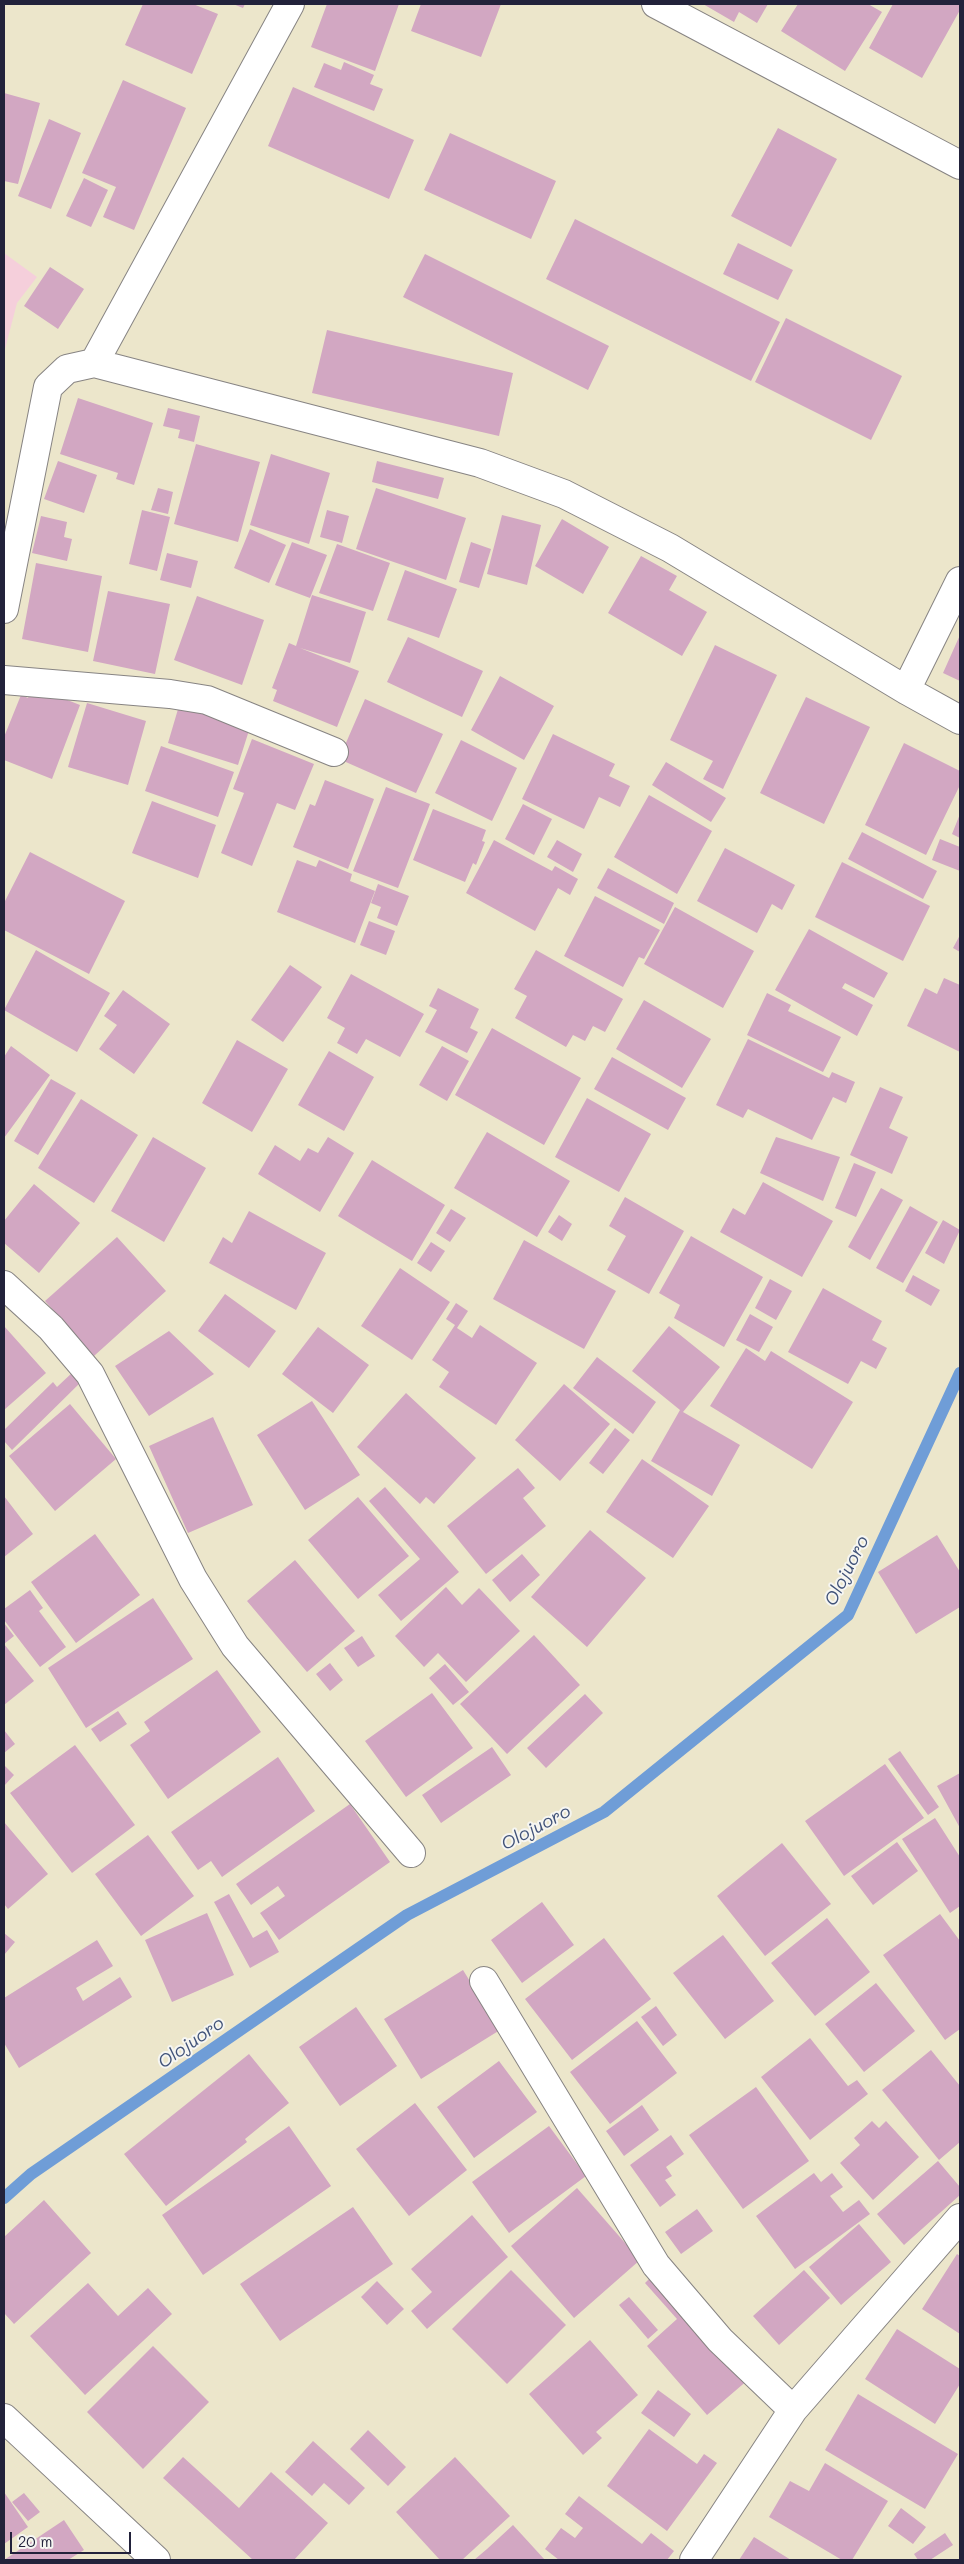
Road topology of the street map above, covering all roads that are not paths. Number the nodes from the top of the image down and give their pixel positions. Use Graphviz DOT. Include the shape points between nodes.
graph roads {
  1 [pos="290,4"];
  2 [pos="656,4"];
  3 [pos="958,157"];
  4 [pos="94,363"];
  5 [pos="960,581"];
  6 [pos="4,609"];
  7 [pos="4,680"];
  8 [pos="906,690"];
  9 [pos="960,720"];
  10 [pos="334,752"];
  11 [pos="4,1285"];
  12 [pos="411,1853"];
  13 [pos="484,1981"];
  14 [pos="960,2218"];
  15 [pos="793,2410"];
  16 [pos="4,2418"];
  17 [pos="156,2560"];
  18 [pos="694,2560"];
  1 -- 4 [label="street"];
  2 -- 3 [label="street"];
  4 -- 6 [label="street" via="67,369 48,387"];
  4 -- 8 [label="street" via="480,463 564,494 670,548"];
  5 -- 8 [label="street"];
  7 -- 10 [label="street" via="207,700"];
  8 -- 9 [label="street"];
  11 -- 12 [label="street" via="51,1328 90,1374 193,1579 234,1646"];
  13 -- 15 [label="street" via="656,2265 720,2340"];
  14 -- 15 [label="street"];
  15 -- 18 [label="street"];
  16 -- 17 [label="street"];
}
